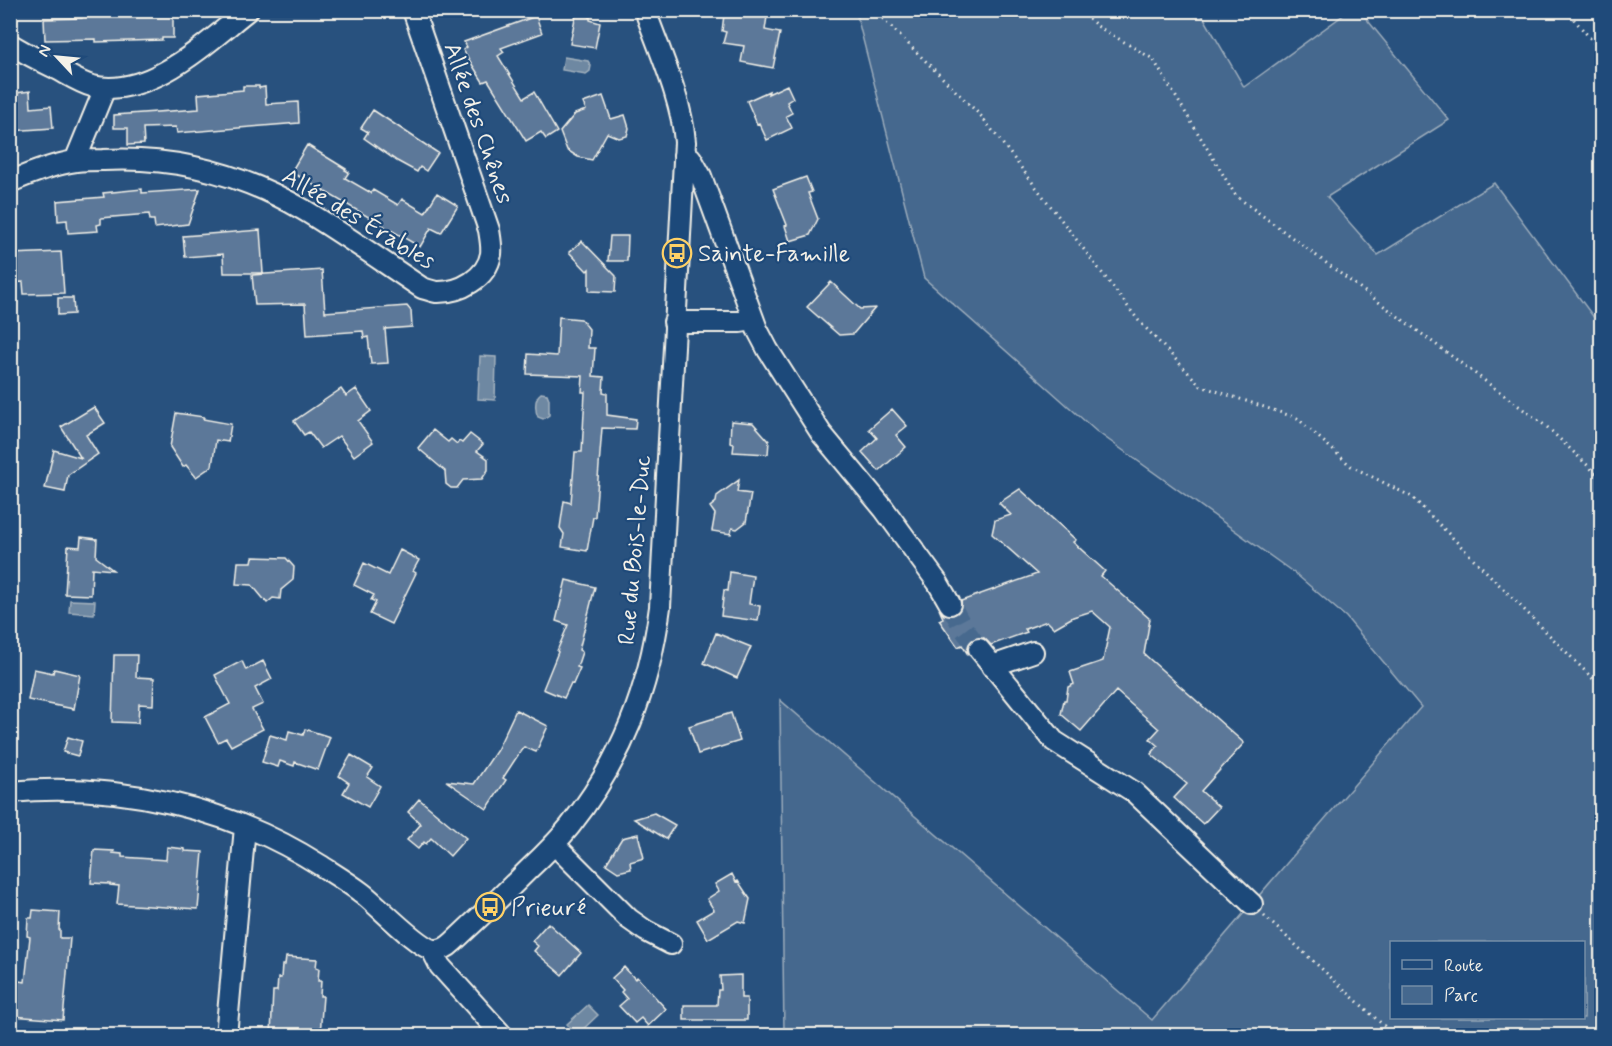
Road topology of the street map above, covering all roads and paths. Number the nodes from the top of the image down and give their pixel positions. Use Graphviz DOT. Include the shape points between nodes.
graph roads {
  1 [pos="248,10"];
  2 [pos="413,10"];
  3 [pos="645,10"];
  4 [pos="874,10"];
  5 [pos="1080,10"];
  6 [pos="1566,10"];
  7 [pos="10,44"];
  8 [pos="1602,52"];
  9 [pos="105,88"];
  10 [pos="684,155"];
  11 [pos="75,161"];
  12 [pos="10,182"];
  13 [pos="491,253"];
  14 [pos="753,320"];
  15 [pos="674,322"];
  16 [pos="1602,478"];
  17 [pos="950,604"];
  18 [pos="979,649"];
  19 [pos="1033,652"];
  20 [pos="992,666"];
  21 [pos="1602,688"];
  22 [pos="10,792"];
  23 [pos="245,827"];
  24 [pos="554,844"];
  25 [pos="1252,904"];
  26 [pos="671,944"];
  27 [pos="432,950"];
  28 [pos="226,1035"];
  29 [pos="503,1035"];
  30 [pos="1395,1035"];
  1 -- 9 [label="street" via="173,68 130,86"];
  2 -- 13 [label="street, Allée des Chênes" via="489,230"];
  3 -- 10 [label="street, Rue du Bois-le-Duc" via="679,107 684,126"];
  4 -- 21 [label="path" via="982,117 1139,321 1202,386 1297,418 1351,465 1412,497"];
  5 -- 16 [label="path" via="1097,26 1153,60 1236,196 1547,427"];
  6 -- 8 [label="path"];
  7 -- 9 [label="street" via="78,81"];
  9 -- 11 [label="street"];
  10 -- 14 [label="street" via="691,158 701,176"];
  10 -- 15 [label="street, Rue du Bois-le-Duc"];
  11 -- 12 [label="street, Allée des Érables"];
  11 -- 13 [label="street, Allée des Érables" via="164,161 230,176 305,210 422,288 436,292 475,280"];
  14 -- 15 [label="street"];
  14 -- 17 [label="street" via="820,433 884,509"];
  15 -- 24 [label="street, Rue du Bois-le-Duc" via="660,607 650,665 633,720 614,758 589,800"];
  18 -- 20 [label="street"];
  19 -- 20 [label="street"];
  20 -- 25 [label="street" via="1054,741 1134,792"];
  22 -- 23 [label="street" via="83,790 155,799"];
  23 -- 27 [label="street" via="278,840 338,876"];
  23 -- 28 [label="street"];
  24 -- 26 [label="street" via="629,919"];
  24 -- 27 [label="street, Rue du Bois-le-Duc" via="453,942 444,949"];
  25 -- 30 [label="path"];
  27 -- 29 [label="street" via="440,966"];
}
